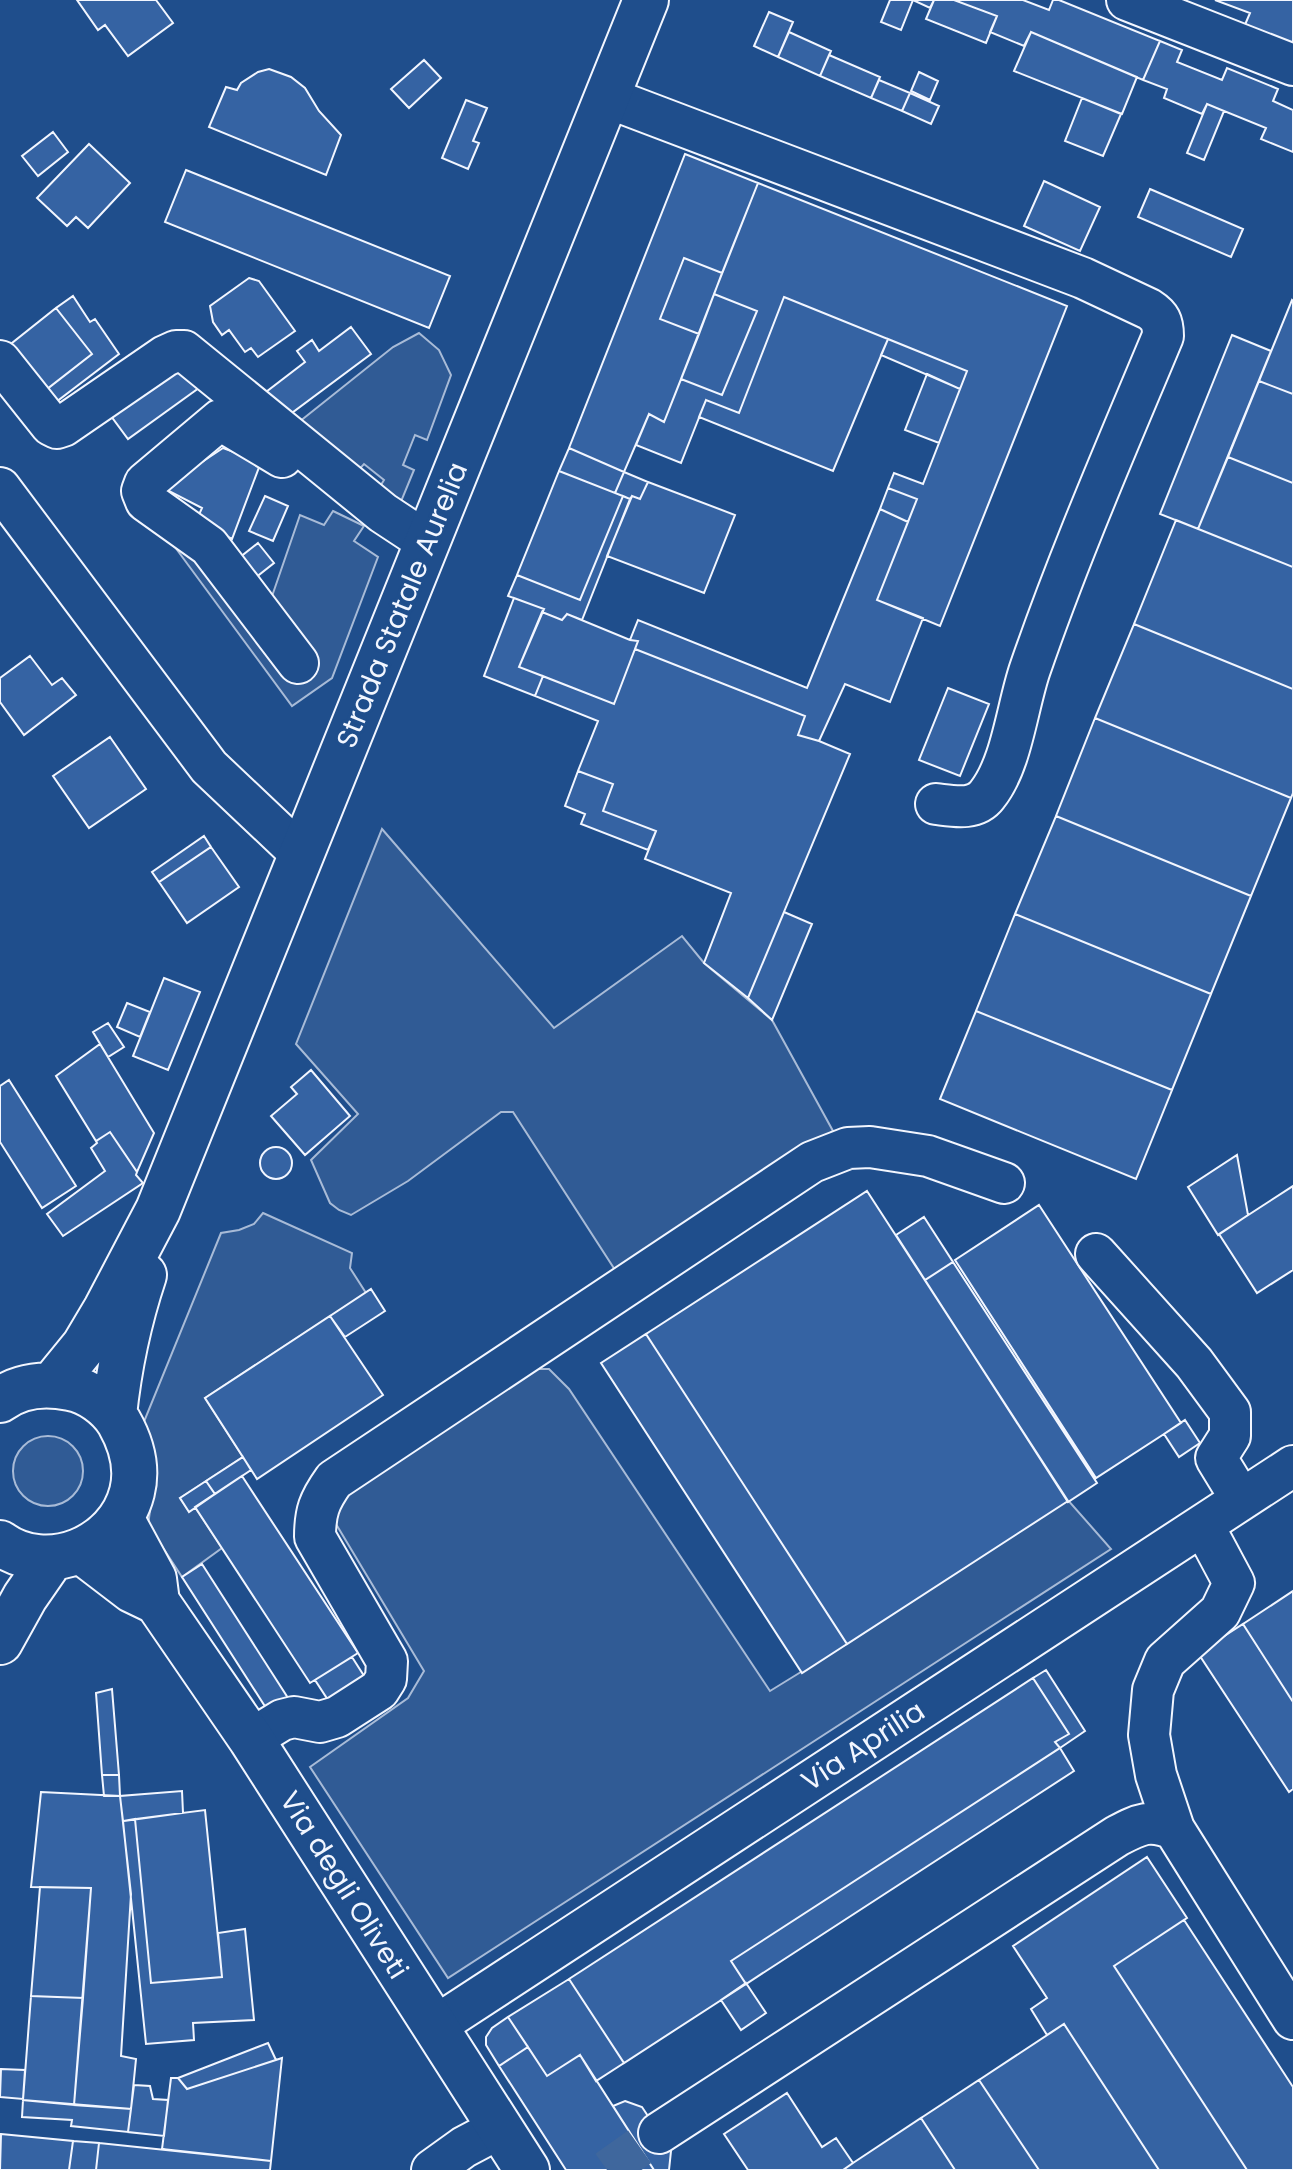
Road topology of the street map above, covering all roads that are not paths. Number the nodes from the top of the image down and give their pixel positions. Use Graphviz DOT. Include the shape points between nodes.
graph roads {
  1 [pos="1127,0"];
  2 [pos="639,8"];
  3 [pos="1293,65"];
  4 [pos="606,97"];
  5 [pos="0,361"];
  6 [pos="0,488"];
  7 [pos="350,513"];
  8 [pos="427,542"];
  9 [pos="298,663"];
  10 [pos="936,804"];
  11 [pos="302,855"];
  12 [pos="1004,1183"];
  13 [pos="158,1210"];
  14 [pos="1096,1254"];
  15 [pos="53,1384"];
  16 [pos="0,1400"];
  17 [pos="114,1415"];
  18 [pos="1293,1466"];
  19 [pos="1241,1499"];
  20 [pos="121,1518"];
  21 [pos="1203,1525"];
  22 [pos="0,1543"];
  23 [pos="66,1554"];
  24 [pos="157,1602"];
  25 [pos="0,1642"];
  26 [pos="251,1739"];
  27 [pos="1174,1829"];
  28 [pos="1293,2019"];
  29 [pos="434,2027"];
  30 [pos="500,2128"];
  31 [pos="659,2133"];
  32 [pos="432,2170"];
  33 [pos="527,2170"];
  1 -- 3 [label="street"];
  2 -- 4 [label="main road, Strada Statale Aurelia"];
  4 -- 8 [label="main road, Strada Statale Aurelia"];
  4 -- 10 [label="street" via="1083,278 1158,315 1163,325 1029,672 1005,760 980,802 959,807"];
  5 -- 8 [label="street" via="57,428 165,356 184,351 383,513"];
  6 -- 11 [label="street" via="209,767"];
  7 -- 9 [label="street" via="279,455 220,420 142,491 146,501 209,546"];
  8 -- 11 [label="main road, Strada Statale Aurelia"];
  11 -- 13 [label="main road, Strada Statale Aurelia"];
  12 -- 26 [label="street" via="928,1156 870,1147 848,1148 812,1162 334,1480 315,1517 315,1537 387,1661 386,1679 379,1690 337,1717 320,1722 282,1720"];
  13 -- 15 [label="main road, Strada Statale Aurelia" via="84,1346"];
  13 -- 17 [label="main road, Strada Statale Aurelia"];
  14 -- 19 [label="street" via="1194,1363 1230,1412 1230,1436 1216,1458"];
  15 -- 16 [label="main road"];
  15 -- 17 [label="main road" via="76,1389"];
  17 -- 20 [label="main road" via="128,1438 134,1465 132,1493"];
  18 -- 19 [label="street, Via Aprilia"];
  19 -- 21 [label="street, Via Aprilia"];
  20 -- 23 [label="main road" via="104,1537"];
  20 -- 24 [label="main road, Via degli Oliveti" via="154,1579"];
  21 -- 27 [label="street" via="1234,1583 1220,1612 1165,1661 1153,1690 1149,1735"];
  21 -- 29 [label="street, Via Aprilia"];
  22 -- 23 [label="main road" via="29,1556"];
  23 -- 24 [label="main road, Via degli Oliveti"];
  23 -- 25 [label="main road" via="25,1597"];
  24 -- 26 [label="main road, Via degli Oliveti"];
  26 -- 29 [label="main road, Via degli Oliveti"];
  27 -- 28 [label="street"];
  27 -- 31 [label="street" via="1157,1822 1139,1824 1117,1836"];
  29 -- 30 [label="main road, Via degli Oliveti"];
  30 -- 32 [label="street"];
  30 -- 33 [label="main road, Via degli Oliveti"];
}
